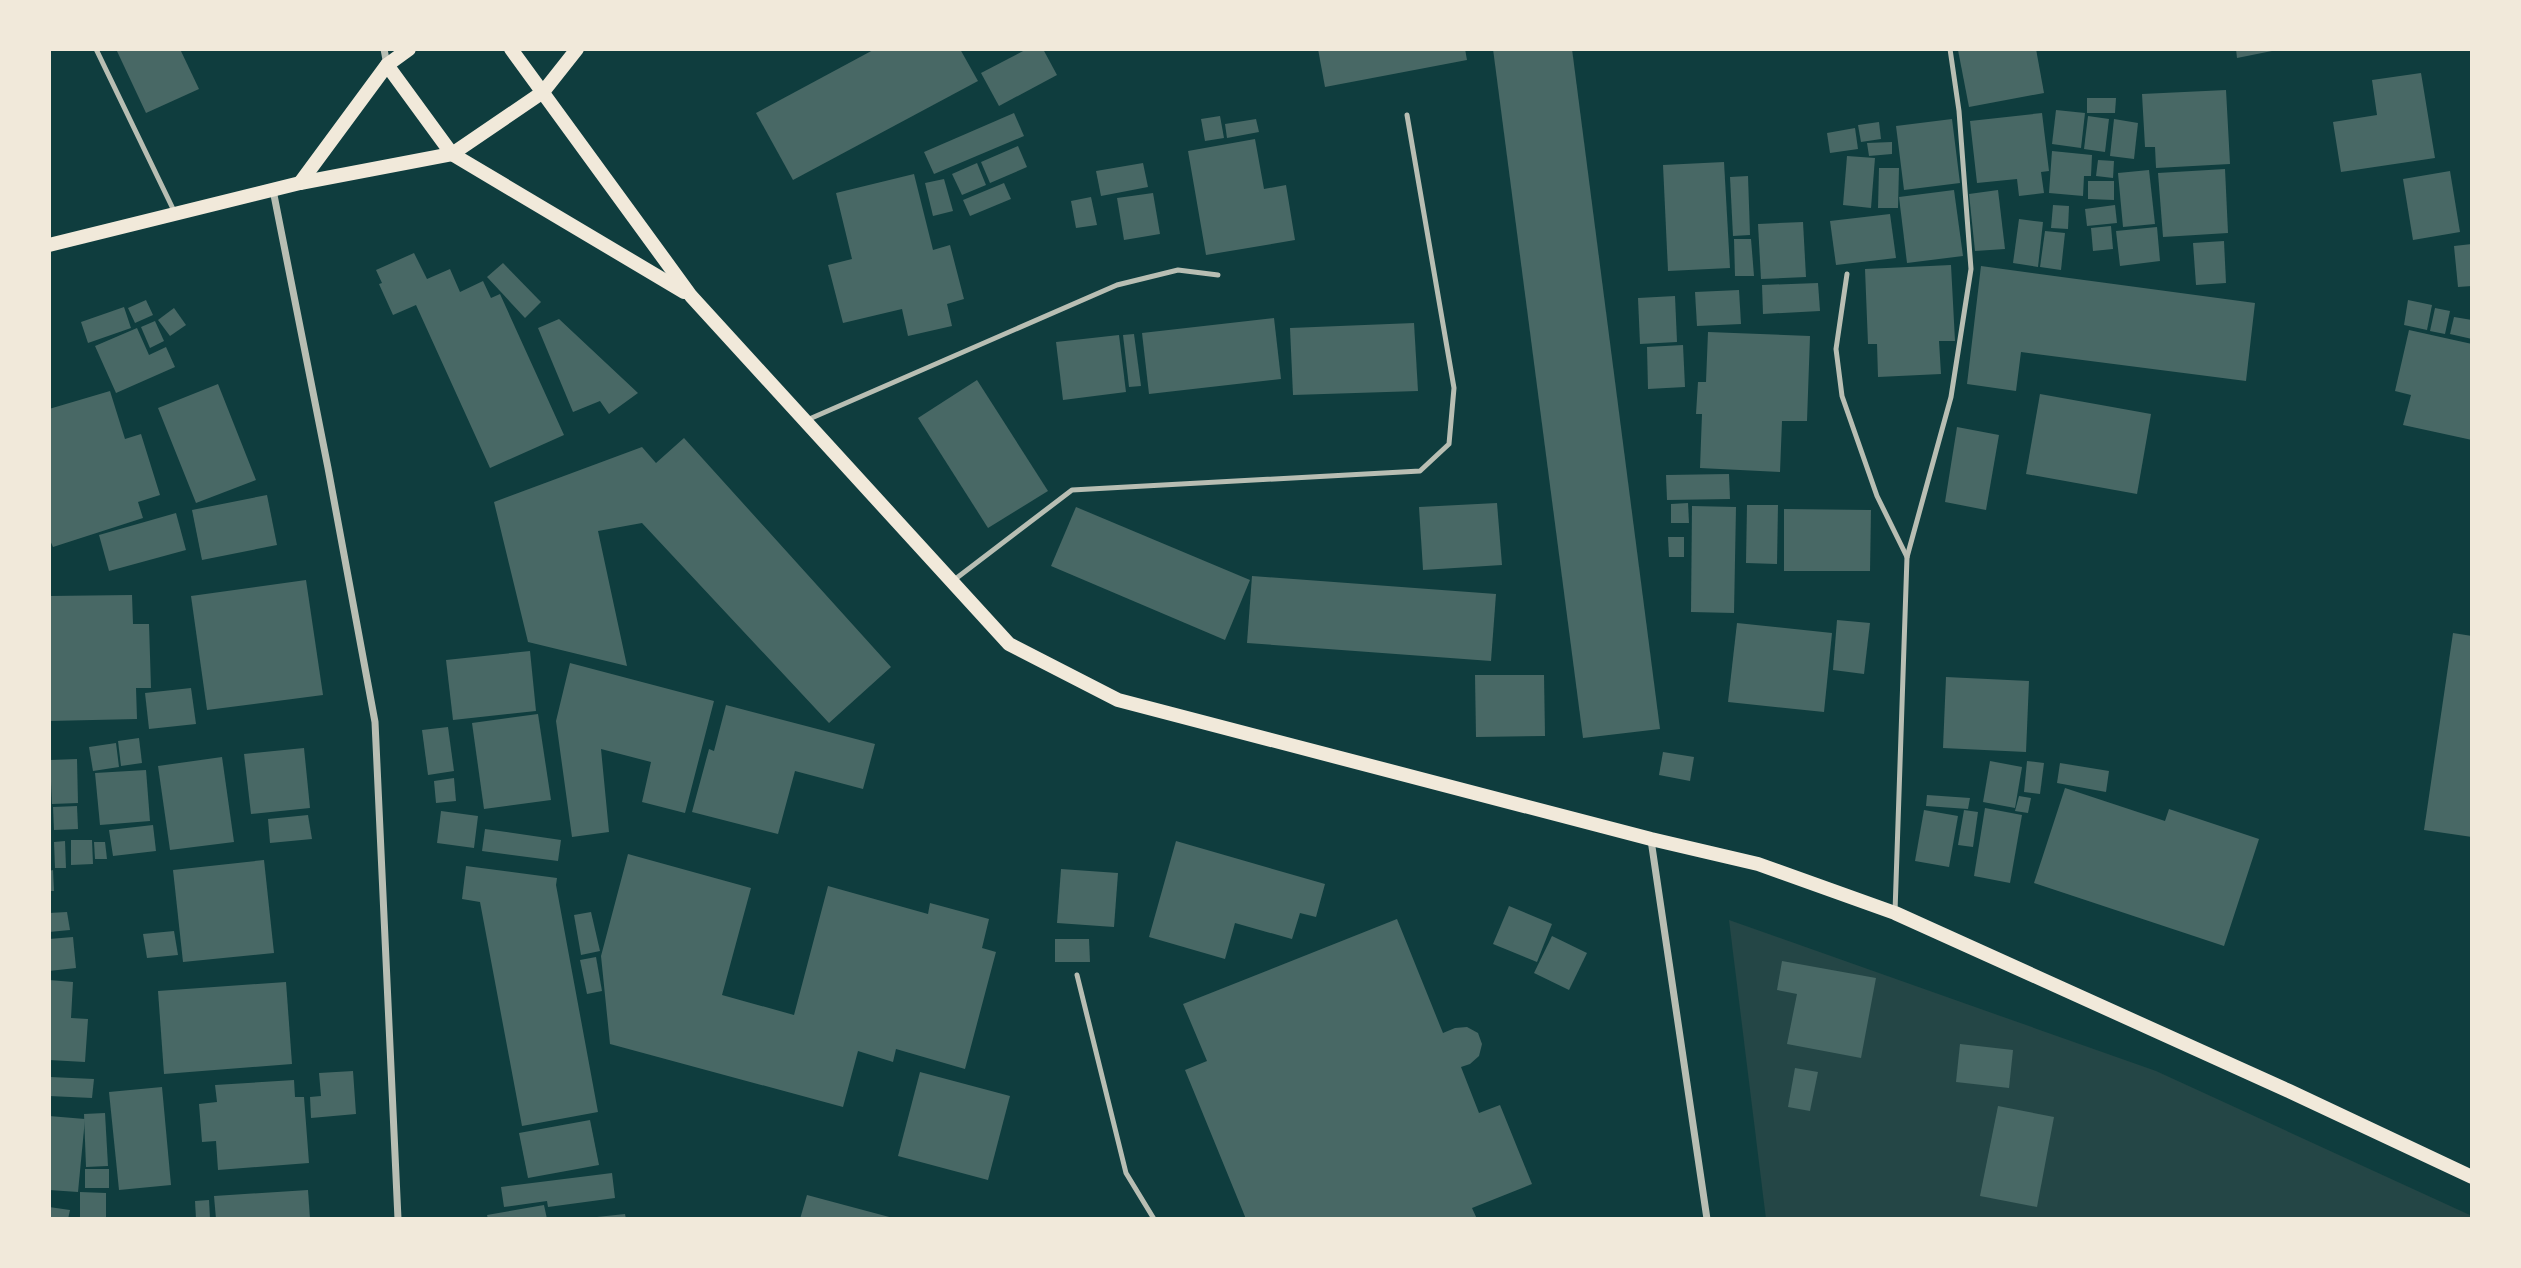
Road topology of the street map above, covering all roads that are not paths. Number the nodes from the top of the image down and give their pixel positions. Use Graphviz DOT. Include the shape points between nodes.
graph roads {
  1 [pos="96,49"];
  2 [pos="384,49"];
  3 [pos="409,49"];
  4 [pos="511,49"];
  5 [pos="577,49"];
  6 [pos="1950,49"];
  7 [pos="387,65"];
  8 [pos="543,92"];
  9 [pos="1407,115"];
  10 [pos="452,154"];
  11 [pos="300,183"];
  12 [pos="273,190"];
  13 [pos="175,213"];
  14 [pos="49,245"];
  15 [pos="1847,274"];
  16 [pos="1218,275"];
  17 [pos="691,296"];
  18 [pos="804,421"];
  19 [pos="1908,557"];
  20 [pos="951,582"];
  21 [pos="1651,839"];
  22 [pos="1895,913"];
  23 [pos="1077,975"];
  24 [pos="2472,1177"];
  25 [pos="398,1219"];
  26 [pos="1154,1219"];
  27 [pos="1707,1219"];
  1 -- 13 [label="lane"];
  2 -- 7 [label="street"];
  3 -- 7 [label="main road"];
  4 -- 8 [label="main road"];
  5 -- 8 [label="main road"];
  6 -- 19 [label="lane" via="1970,269 1951,397"];
  7 -- 10 [label="main road"];
  7 -- 11 [label="main road"];
  8 -- 10 [label="main road"];
  8 -- 17 [label="main road"];
  9 -- 20 [label="lane" via="1454,388 1449,444 1420,471 1072,490"];
  10 -- 11 [label="main road"];
  10 -- 17 [label="main road"];
  11 -- 12 [label="main road"];
  12 -- 13 [label="main road"];
  12 -- 25 [label="street" via="374,722"];
  13 -- 14 [label="main road"];
  15 -- 19 [label="lane" via="1836,349 1842,396 1877,496"];
  16 -- 18 [label="lane" via="1178,270 1118,285"];
  17 -- 18 [label="main road"];
  18 -- 20 [label="main road"];
  19 -- 22 [label="lane"];
  20 -- 21 [label="main road" via="1009,644 1118,700"];
  21 -- 22 [label="main road" via="1758,864"];
  21 -- 27 [label="street"];
  22 -- 24 [label="main road"];
  23 -- 26 [label="lane" via="1126,1173"];
}
